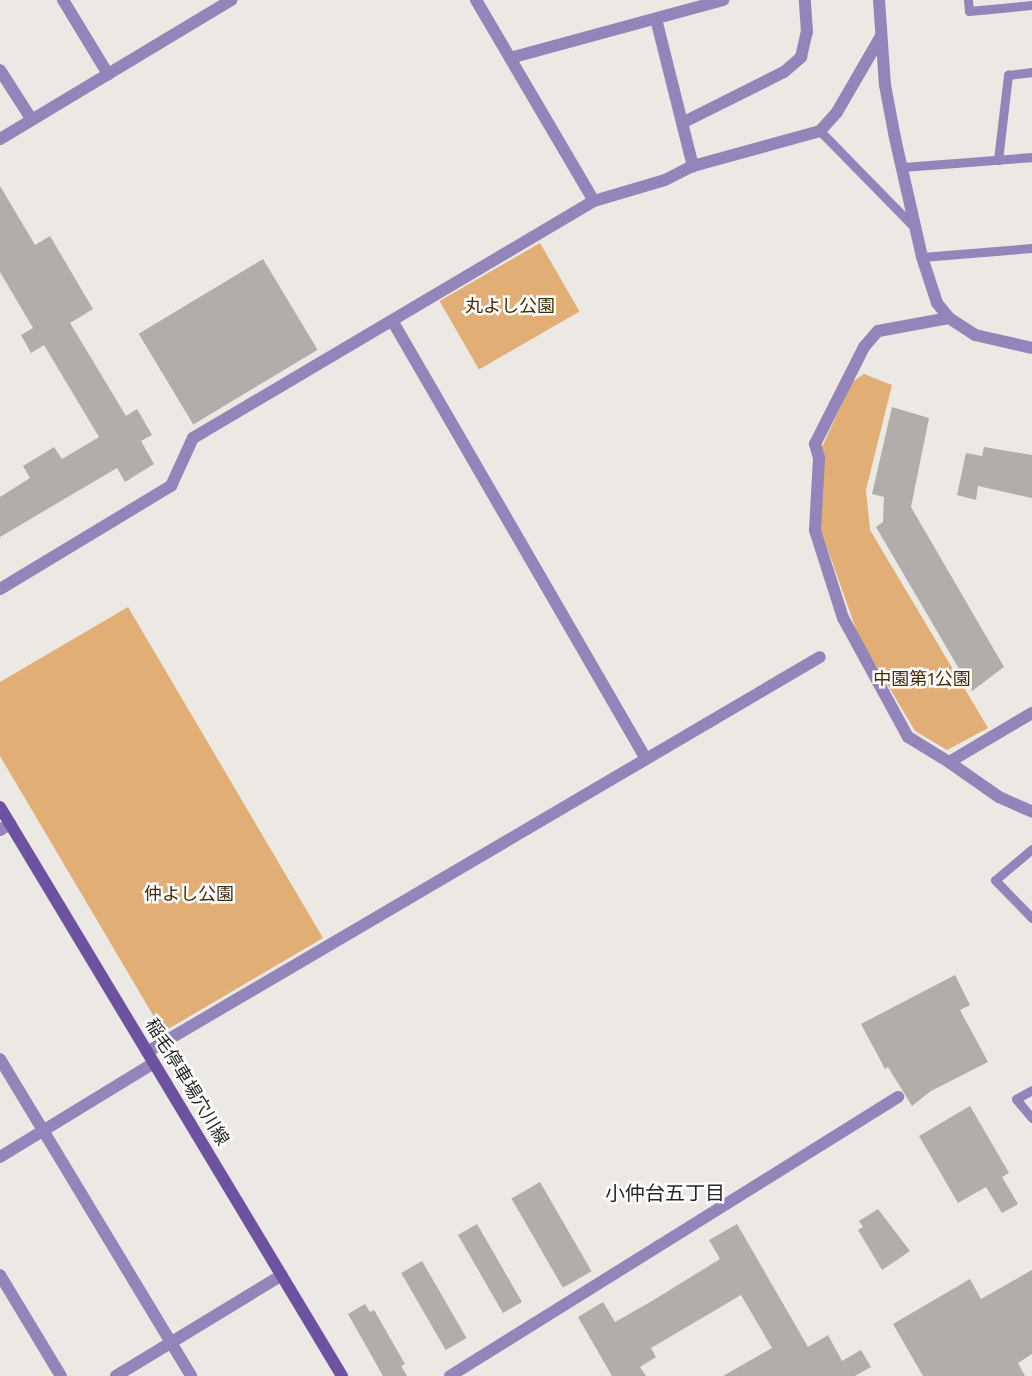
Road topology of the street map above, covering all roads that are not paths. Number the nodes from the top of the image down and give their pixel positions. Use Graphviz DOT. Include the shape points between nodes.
graph roads {
  1 [pos="63,0"];
  2 [pos="476,0"];
  3 [pos="723,0"];
  4 [pos="805,0"];
  5 [pos="879,0"];
  6 [pos="968,0"];
  7 [pos="224,2"];
  8 [pos="1032,5"];
  9 [pos="656,19"];
  10 [pos="881,36"];
  11 [pos="510,58"];
  12 [pos="0,70"];
  13 [pos="1032,72"];
  14 [pos="108,74"];
  15 [pos="32,120"];
  16 [pos="682,123"];
  17 [pos="820,131"];
  18 [pos="0,140"];
  19 [pos="1032,157"];
  20 [pos="998,160"];
  21 [pos="693,166"];
  22 [pos="903,167"];
  23 [pos="594,201"];
  24 [pos="916,229"];
  25 [pos="1032,248"];
  26 [pos="922,257"];
  27 [pos="949,318"];
  28 [pos="393,322"];
  29 [pos="1032,348"];
  30 [pos="0,589"];
  31 [pos="820,657"];
  32 [pos="1032,713"];
  33 [pos="646,759"];
  34 [pos="949,762"];
  35 [pos="0,807"];
  36 [pos="1032,813"];
  37 [pos="5,827"];
  38 [pos="1032,849"];
  39 [pos="1032,918"];
  40 [pos="150,1057"];
  41 [pos="0,1059"];
  42 [pos="1032,1090"];
  43 [pos="898,1098"];
  44 [pos="1032,1118"];
  45 [pos="44,1131"];
  46 [pos="0,1157"];
  47 [pos="0,1275"];
  48 [pos="282,1275"];
  49 [pos="171,1342"];
  50 [pos="61,1376"];
  51 [pos="116,1376"];
  52 [pos="191,1376"];
  53 [pos="342,1376"];
  54 [pos="450,1376"];
  1 -- 14 [label="street"];
  2 -- 11 [label="street"];
  3 -- 9 [label="street"];
  4 -- 16 [label="street" via="807,32 801,57 784,72"];
  5 -- 10 [label="street"];
  6 -- 8 [label="lane" via="969,11"];
  7 -- 14 [label="street"];
  9 -- 11 [label="street"];
  9 -- 16 [label="street"];
  10 -- 17 [label="street" via="837,112"];
  10 -- 22 [label="street" via="885,84"];
  11 -- 23 [label="street"];
  12 -- 15 [label="street"];
  13 -- 20 [label="lane" via="1008,75"];
  14 -- 15 [label="street"];
  15 -- 18 [label="street"];
  16 -- 21 [label="street"];
  17 -- 21 [label="street"];
  17 -- 24 [label="lane"];
  19 -- 20 [label="lane"];
  20 -- 22 [label="lane"];
  21 -- 23 [label="street" via="665,180"];
  22 -- 24 [label="street"];
  23 -- 28 [label="street"];
  24 -- 26 [label="street"];
  25 -- 26 [label="lane"];
  26 -- 27 [label="street" via="937,303"];
  27 -- 29 [label="street" via="975,335"];
  27 -- 34 [label="street" via="878,331 864,347 815,444 819,458 815,530 843,618 908,737"];
  28 -- 30 [label="street" via="193,438 171,486"];
  28 -- 33 [label="street"];
  31 -- 33 [label="street"];
  32 -- 34 [label="street"];
  33 -- 40 [label="street"];
  34 -- 36 [label="street" via="999,797"];
  35 -- 37 [label="main road, 稲毛停車場穴川線"];
  37 -- 40 [label="main road, 稲毛停車場穴川線"];
  38 -- 39 [label="lane" via="994,880"];
  40 -- 45 [label="street"];
  40 -- 48 [label="main road, 稲毛停車場穴川線"];
  41 -- 45 [label="street"];
  42 -- 44 [label="lane" via="1016,1099"];
  43 -- 54 [label="street"];
  45 -- 46 [label="street"];
  45 -- 49 [label="street"];
  47 -- 50 [label="street"];
  48 -- 49 [label="street"];
  48 -- 53 [label="main road, 稲毛停車場穴川線"];
  49 -- 51 [label="street"];
  49 -- 52 [label="street"];
}
